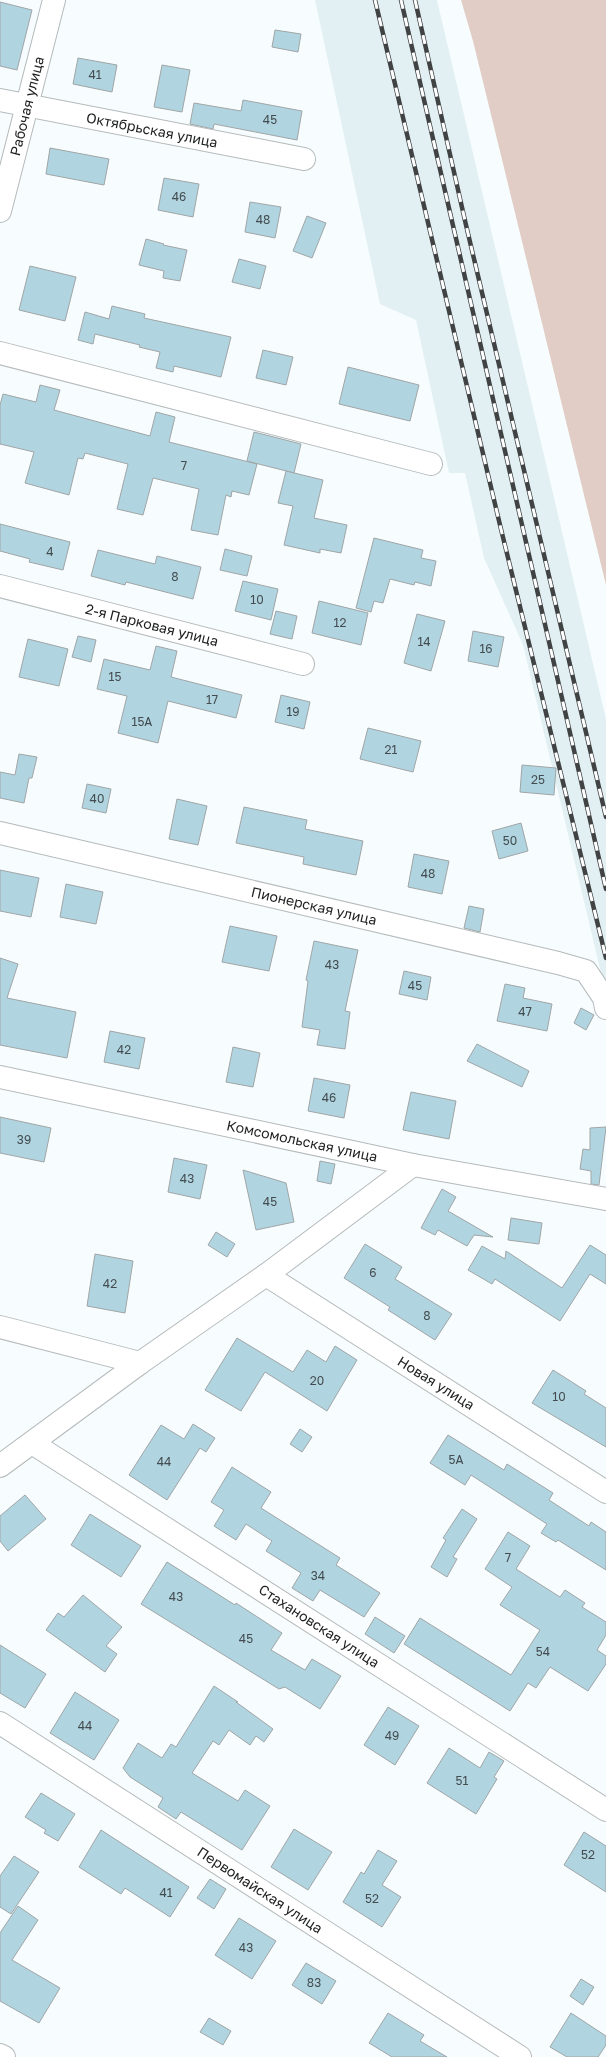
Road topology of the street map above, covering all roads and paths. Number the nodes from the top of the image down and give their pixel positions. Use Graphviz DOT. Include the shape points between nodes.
graph roads {
  1 [pos="54,0"];
  2 [pos="0,100"];
  3 [pos="27,106"];
  4 [pos="304,159"];
  5 [pos="0,212"];
  6 [pos="0,353"];
  7 [pos="431,464"];
  8 [pos="0,586"];
  9 [pos="303,664"];
  10 [pos="0,833"];
  11 [pos="606,1008"];
  12 [pos="0,1077"];
  13 [pos="413,1165"];
  14 [pos="606,1199"];
  15 [pos="266,1275"];
  16 [pos="0,1327"];
  17 [pos="140,1363"];
  18 [pos="32,1443"];
  19 [pos="0,1466"];
  20 [pos="606,1492"];
  21 [pos="0,1723"];
  22 [pos="606,1810"];
  23 [pos="0,2055"];
  24 [pos="4,2057"];
  25 [pos="520,2057"];
  1 -- 3 [label="street, Рабочая улица"];
  2 -- 3 [label="street, Октябрьская улица"];
  3 -- 4 [label="street, Октябрьская улица"];
  3 -- 5 [label="street, Рабочая улица"];
  6 -- 7 [label="street"];
  8 -- 9 [label="street, 2-я Парковая улица"];
  10 -- 11 [label="street, Пионерская улица" via="586,971 604,998"];
  12 -- 13 [label="street, Комсомольская улица"];
  13 -- 14 [label="street, Комсомольская улица"];
  13 -- 15 [label="street"];
  15 -- 17 [label="street"];
  15 -- 20 [label="street, Новая улица"];
  16 -- 17 [label="street"];
  17 -- 18 [label="street"];
  18 -- 19 [label="street"];
  18 -- 22 [label="street, Стахановская улица"];
  21 -- 25 [label="street, Первомайская улица"];
  23 -- 24 [label="street"];
}
